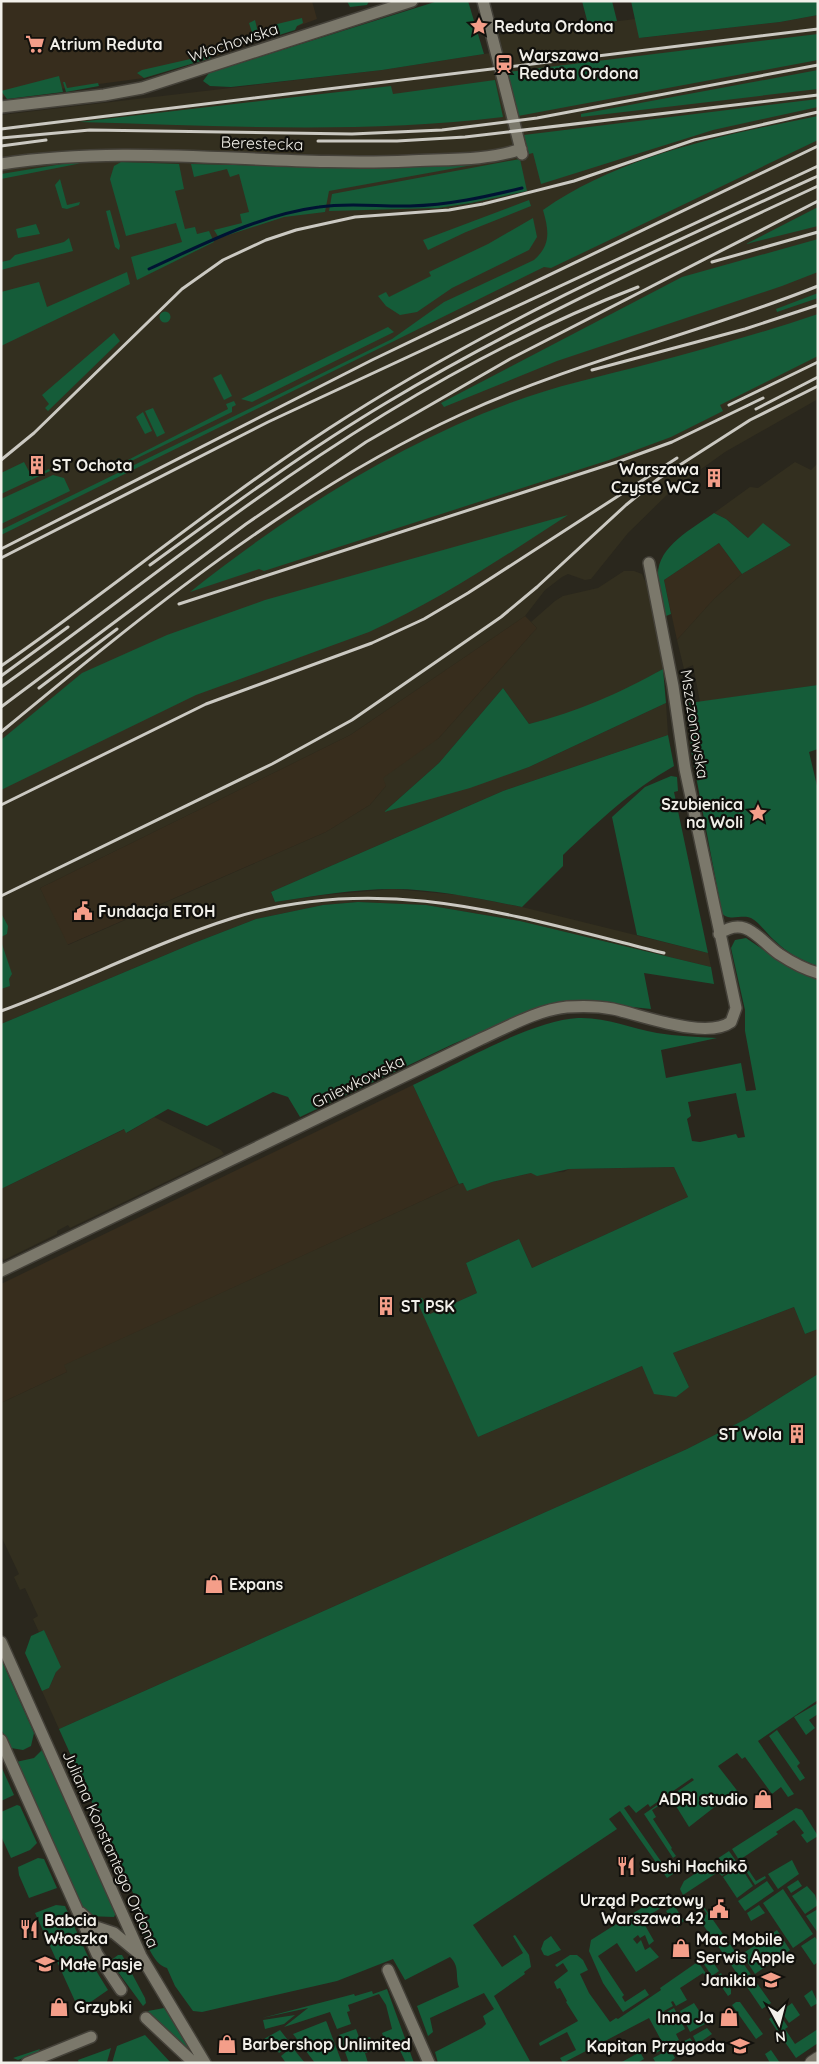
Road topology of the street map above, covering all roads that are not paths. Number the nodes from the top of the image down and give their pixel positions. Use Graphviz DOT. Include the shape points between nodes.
graph roads {
  1 [pos="412,1"];
  2 [pos="483,1"];
  3 [pos="1,107"];
  4 [pos="1,164"];
  5 [pos="649,563"];
  6 [pos="719,934"];
  7 [pos="818,973"];
  8 [pos="736,1008"];
  9 [pos="1,1271"];
  10 [pos="1,1642"];
  11 [pos="1,1740"];
  12 [pos="78,1910"];
  13 [pos="141,1956"];
  14 [pos="388,1970"];
  15 [pos="121,1990"];
  16 [pos="146,2018"];
  17 [pos="91,2036"];
  18 [pos="818,2059"];
  19 [pos="27,2063"];
  20 [pos="194,2063"];
  21 [pos="205,2063"];
  22 [pos="429,2063"];
  23 [pos="812,2063"];
  1 -- 3 [label="street, Włochowska" via="142,88"];
  2 -- 4 [label="street, Berestecka" via="522,152 450,160 378,162 100,155"];
  5 -- 6 [label="street, Mszczonowska" via="685,769"];
  6 -- 7 [label="street" via="735,927 748,928 779,954"];
  6 -- 8 [label="street, Mszczonowska"];
  8 -- 9 [label="street, Gniewkowska" via="731,1022 711,1029 588,1006 566,1007 531,1017"];
  10 -- 13 [label="street, Juliana Konstantego Ordona"];
  11 -- 12 [label="street"];
  12 -- 13 [label="street" via="96,1927 114,1933"];
  12 -- 15 [label="street" via="97,1954"];
  13 -- 21 [label="street, Juliana Konstantego Ordona"];
  14 -- 22 [label="street"];
  16 -- 20 [label="street"];
  17 -- 19 [label="street"];
  18 -- 23 [label="street"];
}
